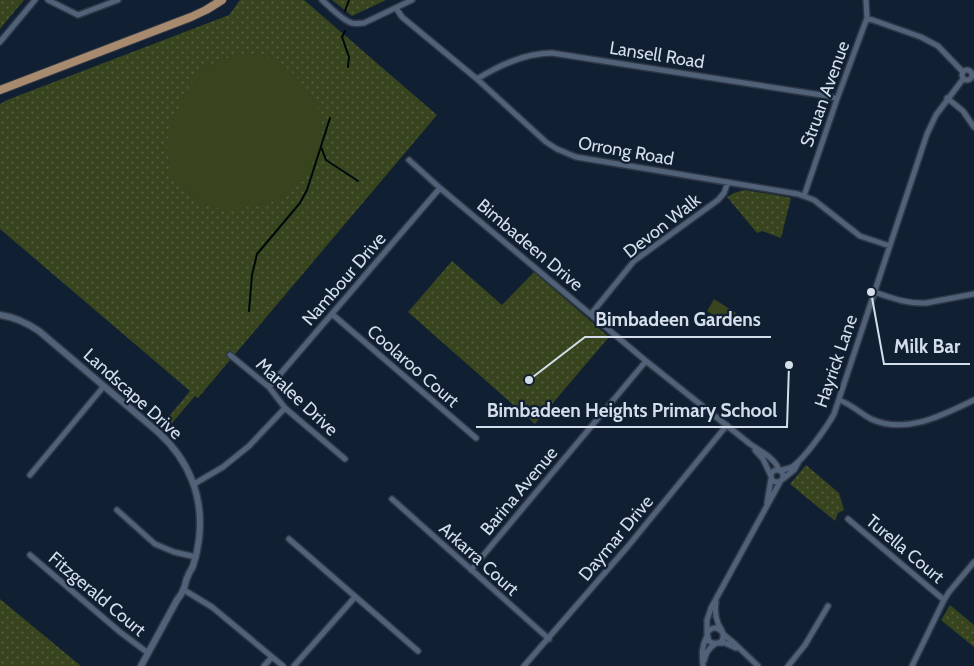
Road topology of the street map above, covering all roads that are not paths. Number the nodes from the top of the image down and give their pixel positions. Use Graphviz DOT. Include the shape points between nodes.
graph roads {
  1 [pos="35,0"];
  2 [pos="48,0"];
  3 [pos="118,0"];
  4 [pos="222,0"];
  5 [pos="322,0"];
  6 [pos="412,0"];
  7 [pos="865,0"];
  8 [pos="396,8"];
  9 [pos="867,18"];
  10 [pos="0,42"];
  11 [pos="972,70"];
  12 [pos="963,72"];
  13 [pos="477,79"];
  14 [pos="963,79"];
  15 [pos="0,90"];
  16 [pos="947,98"];
  17 [pos="837,99"];
  18 [pos="974,127"];
  19 [pos="409,160"];
  20 [pos="728,182"];
  21 [pos="440,188"];
  22 [pos="804,196"];
  23 [pos="890,246"];
  24 [pos="874,292"];
  25 [pos="974,294"];
  26 [pos="332,314"];
  27 [pos="591,314"];
  28 [pos="0,315"];
  29 [pos="230,355"];
  30 [pos="646,361"];
  31 [pos="104,386"];
  32 [pos="270,387"];
  33 [pos="838,400"];
  34 [pos="974,400"];
  35 [pos="285,408"];
  36 [pos="727,425"];
  37 [pos="476,438"];
  38 [pos="750,444"];
  39 [pos="801,458"];
  40 [pos="345,459"];
  41 [pos="780,470"];
  42 [pos="30,475"];
  43 [pos="771,477"];
  44 [pos="782,481"];
  45 [pos="194,484"];
  46 [pos="392,499"];
  47 [pos="766,506"];
  48 [pos="117,510"];
  49 [pos="848,520"];
  50 [pos="289,539"];
  51 [pos="30,555"];
  52 [pos="196,557"];
  53 [pos="974,562"];
  54 [pos="471,570"];
  55 [pos="184,590"];
  56 [pos="354,596"];
  57 [pos="717,599"];
  58 [pos="944,600"];
  59 [pos="828,606"];
  60 [pos="722,633"];
  61 [pos="707,635"];
  62 [pos="549,639"];
  63 [pos="717,644"];
  64 [pos="418,652"];
  65 [pos="148,653"];
  66 [pos="743,653"];
  67 [pos="272,657"];
  68 [pos="703,664"];
  69 [pos="141,666"];
  70 [pos="264,666"];
  71 [pos="283,666"];
  72 [pos="294,666"];
  73 [pos="524,666"];
  74 [pos="758,666"];
  75 [pos="788,666"];
  76 [pos="912,666"];
  1 -- 10 [label="street"];
  2 -- 3 [label="street" via="78,15"];
  4 -- 15 [label="main road" via="192,17"];
  5 -- 8 [label="street" via="351,23 364,23"];
  6 -- 8 [label="street"];
  7 -- 9 [label="street, Struan Avenue"];
  8 -- 13 [label="street, Orrong Road" via="402,17"];
  9 -- 12 [label="street" via="938,46"];
  9 -- 17 [label="street, Struan Avenue"];
  11 -- 12 [label="street"];
  11 -- 14 [label="street" via="971,79"];
  12 -- 14 [label="street"];
  13 -- 17 [label="street, Lansell Road" via="527,56 552,53"];
  13 -- 20 [label="street, Orrong Road" via="546,142 566,154"];
  14 -- 16 [label="street, Hayrick Lane"];
  16 -- 18 [label="street" via="963,111"];
  16 -- 23 [label="street, Hayrick Lane" via="927,134"];
  17 -- 22 [label="street, Struan Avenue"];
  19 -- 21 [label="street, Bimbadeen Drive"];
  20 -- 22 [label="street, Orrong Road"];
  20 -- 27 [label="street, Devon Walk" via="718,200 634,261"];
  21 -- 26 [label="street, Nambour Drive"];
  21 -- 27 [label="street, Bimbadeen Drive"];
  22 -- 23 [label="street, Orrong Road" via="814,200 860,236"];
  23 -- 24 [label="street, Hayrick Lane"];
  24 -- 25 [label="street" via="918,303"];
  24 -- 33 [label="street, Hayrick Lane"];
  26 -- 32 [label="street, Nambour Drive"];
  26 -- 37 [label="street, Coolaroo Court"];
  27 -- 30 [label="street, Bimbadeen Drive"];
  28 -- 31 [label="street, Landscape Drive" via="24,322 39,331"];
  29 -- 32 [label="street, Maralee Drive"];
  30 -- 36 [label="street, Bimbadeen Drive"];
  30 -- 54 [label="street, Barina Avenue"];
  31 -- 42 [label="street"];
  31 -- 45 [label="street, Landscape Drive" via="165,439 188,470"];
  32 -- 35 [label="street, Maralee Drive"];
  33 -- 34 [label="street" via="848,403 870,419 893,425 921,422"];
  33 -- 39 [label="street, Hayrick Lane" via="828,424"];
  35 -- 40 [label="street, Maralee Drive"];
  35 -- 45 [label="street" via="249,446"];
  36 -- 38 [label="street, Bimbadeen Drive"];
  36 -- 62 [label="street, Daymar Drive"];
  38 -- 41 [label="street, Bimbadeen Drive"];
  38 -- 43 [label="street, Bimbadeen Drive" via="763,459"];
  39 -- 41 [label="street, Hayrick Lane" via="790,468"];
  39 -- 44 [label="street, Hayrick Lane"];
  41 -- 43 [label="street" via="774,470"];
  41 -- 44 [label="street" via="784,474"];
  43 -- 44 [label="street" via="775,482"];
  43 -- 47 [label="street, Hayrick Lane"];
  44 -- 47 [label="street, Hayrick Lane"];
  45 -- 52 [label="street, Landscape Drive" via="200,529"];
  46 -- 54 [label="street, Arkarra Court"];
  47 -- 57 [label="street, Hayrick Lane"];
  48 -- 52 [label="street" via="155,544"];
  49 -- 58 [label="street, Turella Court"];
  50 -- 56 [label="street"];
  51 -- 65 [label="street, Fitzgerald Court"];
  52 -- 55 [label="street, Landscape Drive"];
  53 -- 58 [label="street"];
  54 -- 62 [label="street, Arkarra Court"];
  55 -- 65 [label="street, Landscape Drive"];
  55 -- 67 [label="street" via="212,607"];
  56 -- 64 [label="street"];
  56 -- 72 [label="street"];
  57 -- 60 [label="street" via="715,610"];
  57 -- 61 [label="street, Hayrick Lane" via="707,620"];
  58 -- 76 [label="street"];
  59 -- 75 [label="street"];
  60 -- 61 [label="street" via="715,628 710,629"];
  60 -- 63 [label="street" via="722,640"];
  60 -- 66 [label="street"];
  61 -- 63 [label="street" via="708,641"];
  61 -- 68 [label="street, Hayrick Lane" via="703,642"];
  62 -- 73 [label="street, Daymar Drive"];
  63 -- 66 [label="street" via="724,643"];
  63 -- 68 [label="street, Hayrick Lane" via="705,655"];
  65 -- 69 [label="street, Landscape Drive"];
  66 -- 74 [label="street"];
  67 -- 70 [label="street"];
  67 -- 71 [label="street"];
}
